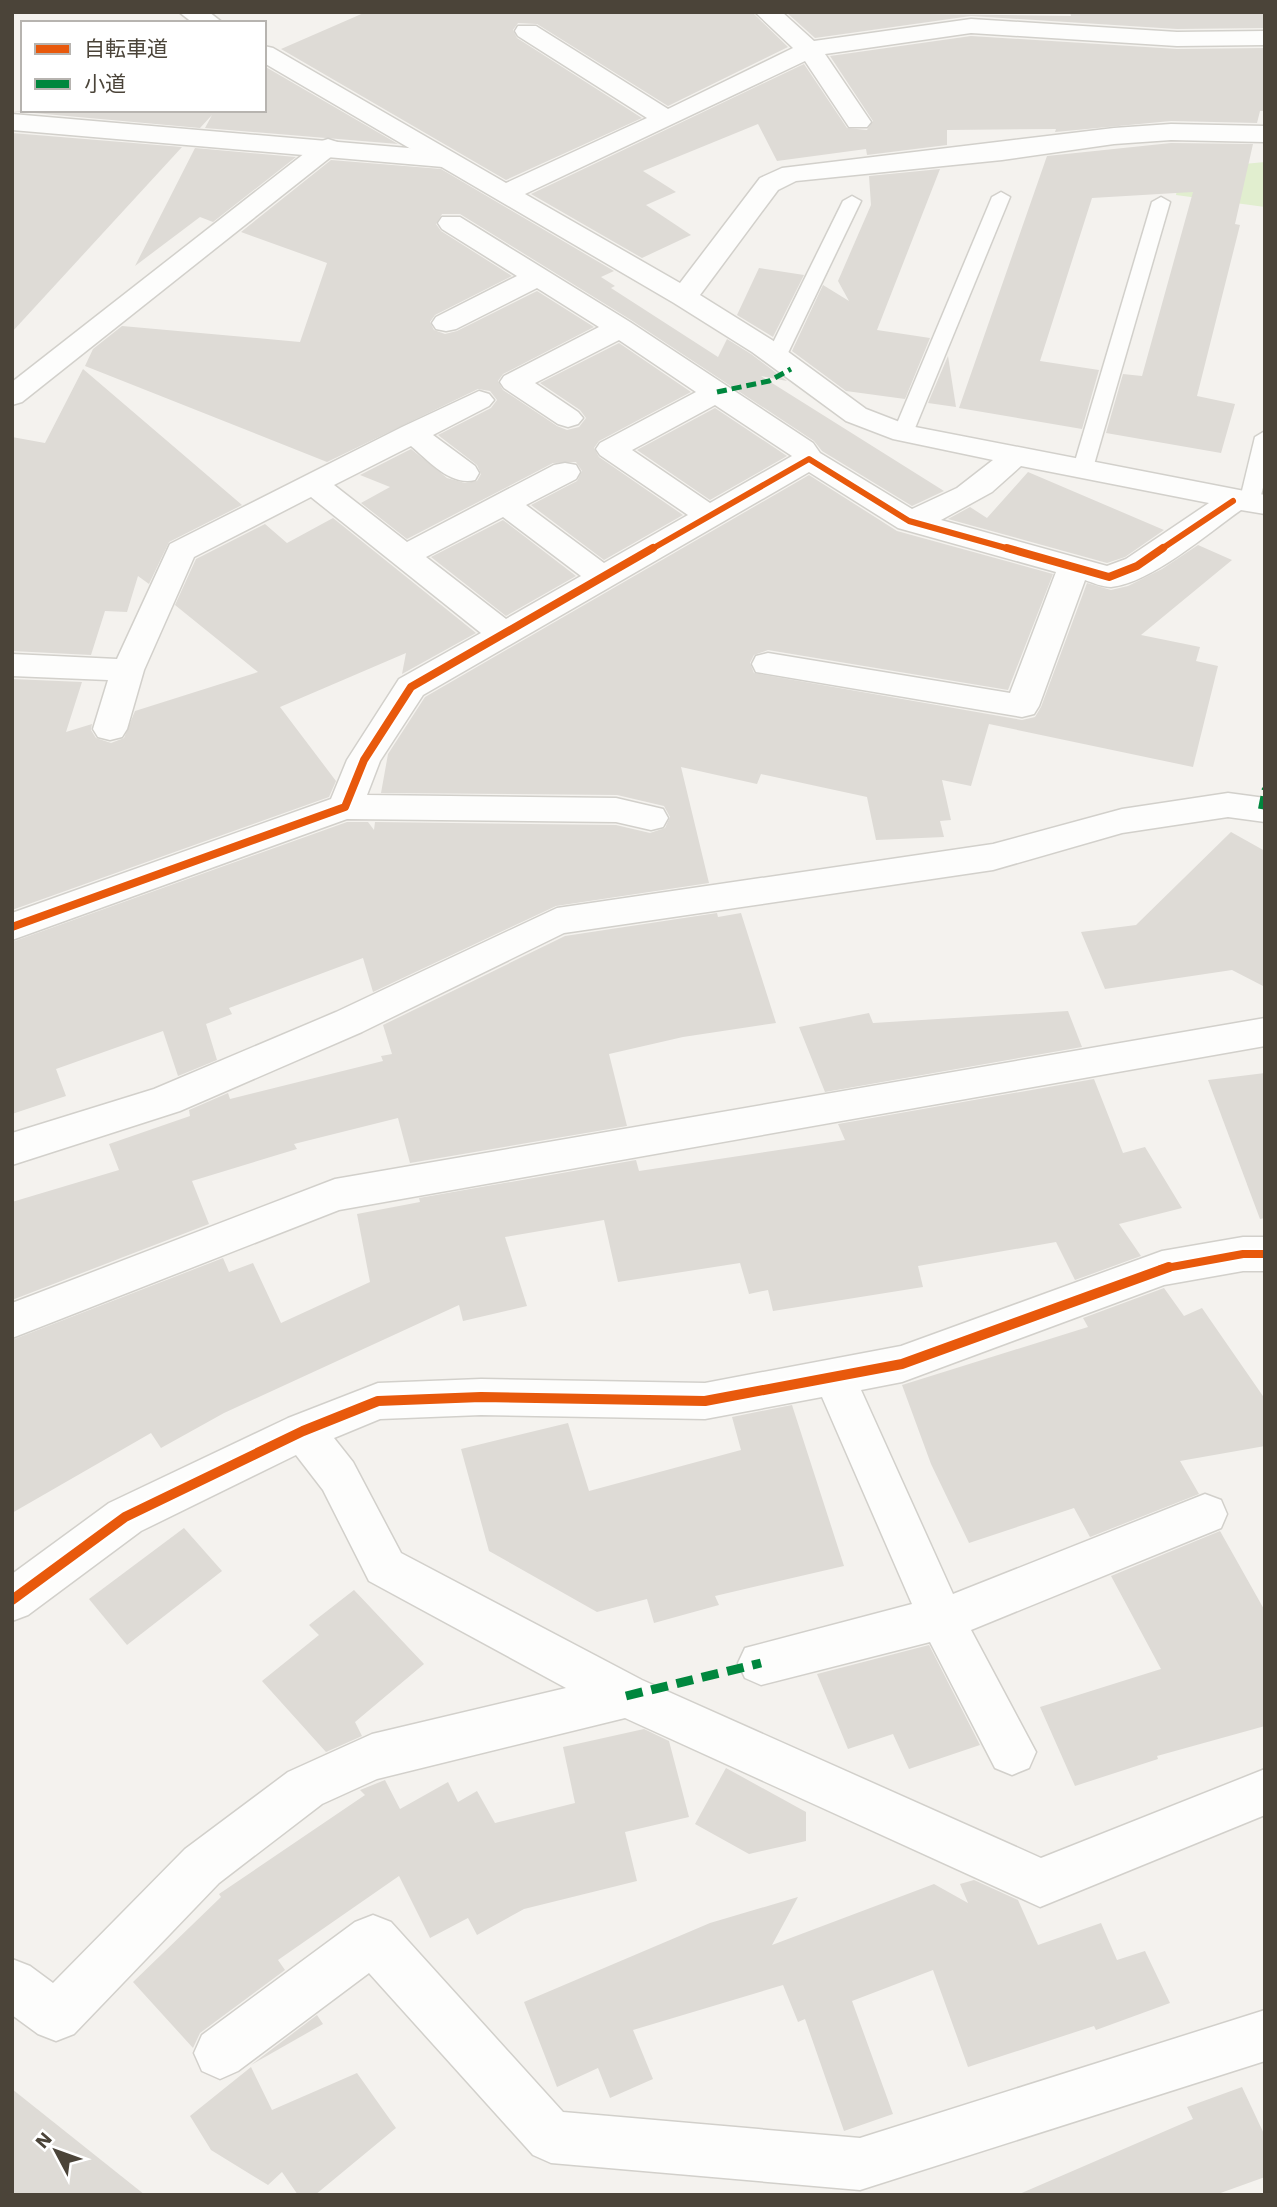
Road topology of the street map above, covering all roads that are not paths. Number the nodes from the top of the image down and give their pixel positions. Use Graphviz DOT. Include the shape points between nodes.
graph roads {
  1 [pos="191,12"];
  2 [pos="767,12"];
  3 [pos="207,21"];
  4 [pos="527,31"];
  5 [pos="1265,38"];
  6 [pos="809,50"];
  7 [pos="266,54"];
  8 [pos="666,119"];
  9 [pos="12,122"];
  10 [pos="858,122"];
  11 [pos="1265,134"];
  12 [pos="328,147"];
  13 [pos="443,159"];
  14 [pos="506,193"];
  15 [pos="1001,197"];
  16 [pos="852,201"];
  17 [pos="1161,202"];
  18 [pos="451,223"];
  19 [pos="537,277"];
  20 [pos="684,297"];
  21 [pos="446,323"];
  22 [pos="620,328"];
  23 [pos="776,357"];
  24 [pos="717,392"];
  25 [pos="12,396"];
  26 [pos="479,400"];
  27 [pos="568,418"];
  28 [pos="412,433"];
  29 [pos="904,433"];
  30 [pos="1265,437"];
  31 [pos="1015,453"];
  32 [pos="809,458"];
  33 [pos="1083,468"];
  34 [pos="565,472"];
  35 [pos="464,474"];
  36 [pos="313,483"];
  37 [pos="1249,503"];
  38 [pos="505,504"];
  39 [pos="709,516"];
  40 [pos="909,521"];
  41 [pos="404,556"];
  42 [pos="1074,567"];
  43 [pos="603,577"];
  44 [pos="504,634"];
  45 [pos="768,664"];
  46 [pos="12,666"];
  47 [pos="128,670"];
  48 [pos="110,729"];
  49 [pos="345,807"];
  50 [pos="1265,810"];
  51 [pos="651,818"];
  52 [pos="12,927"];
  53 [pos="1265,1032"];
  54 [pos="12,1149"];
  55 [pos="1265,1254"];
  56 [pos="12,1321"];
  57 [pos="834,1377"];
  58 [pos="303,1431"];
  59 [pos="1205,1514"];
  60 [pos="12,1600"];
  61 [pos="940,1618"];
  62 [pos="761,1663"];
  63 [pos="626,1696"];
  64 [pos="1012,1752"];
  65 [pos="1265,1792"];
  66 [pos="12,1984"];
  67 [pos="1265,2035"];
  68 [pos="220,2053"];
  69 [pos="863,2179"];
  1 -- 3 [label="street"];
  2 -- 6 [label="street"];
  4 -- 8 [label="street"];
  5 -- 6 [label="street" via="1177,39 971,26"];
  6 -- 8 [label="street"];
  6 -- 10 [label="street"];
  7 -- 13 [label="street"];
  8 -- 14 [label="street"];
  9 -- 12 [label="street"];
  11 -- 20 [label="street" via="1114,136 791,174 769,184"];
  12 -- 13 [label="street"];
  12 -- 25 [label="street"];
  13 -- 14 [label="street"];
  14 -- 20 [label="street"];
  15 -- 29 [label="lane"];
  16 -- 23 [label="lane"];
  17 -- 33 [label="lane"];
  18 -- 19 [label="street"];
  19 -- 21 [label="street"];
  19 -- 22 [label="street"];
  20 -- 23 [label="street"];
  22 -- 24 [label="street"];
  22 -- 27 [label="street" via="514,382"];
  23 -- 29 [label="street" via="856,415"];
  24 -- 32 [label="street"];
  24 -- 39 [label="street" via="611,449"];
  26 -- 28 [label="street"];
  28 -- 35 [label="street"];
  28 -- 36 [label="street"];
  29 -- 31 [label="street"];
  30 -- 37 [label="lane"];
  31 -- 33 [label="street"];
  31 -- 40 [label="street" via="1006,466 944,508"];
  32 -- 39 [label="street"];
  32 -- 40 [label="street"];
  33 -- 37 [label="street"];
  34 -- 38 [label="street"];
  36 -- 41 [label="street"];
  36 -- 47 [label="street" via="181,551"];
  37 -- 42 [label="street" via="1109,577"];
  38 -- 41 [label="street"];
  38 -- 43 [label="street"];
  39 -- 43 [label="street"];
  40 -- 42 [label="street"];
  41 -- 44 [label="street"];
  42 -- 45 [label="street" via="1022,706"];
  43 -- 44 [label="street"];
  44 -- 49 [label="street" via="411,687 364,760"];
  46 -- 47 [label="street"];
  47 -- 48 [label="street"];
  49 -- 51 [label="street" via="616,810"];
  49 -- 52 [label="street"];
  50 -- 54 [label="street" via="1228,805 1122,821 993,857 557,921 349,1022 166,1100"];
  53 -- 56 [label="street" via="335,1195"];
  55 -- 57 [label="street" via="1162,1268 902,1364"];
  57 -- 58 [label="street" via="705,1401 481,1397 377,1401"];
  57 -- 61 [label="street"];
  58 -- 60 [label="street" via="125,1517"];
  58 -- 63 [label="street" via="338,1476 385,1567"];
  59 -- 61 [label="street"];
  61 -- 62 [label="street"];
  61 -- 64 [label="street"];
  63 -- 65 [label="street" via="1040,1883"];
  63 -- 66 [label="street" via="372,1758 304,1788 202,1866 56,2016"];
  67 -- 69 [label="street"];
  68 -- 69 [label="street" via="373,1940 551,2137"];
}
